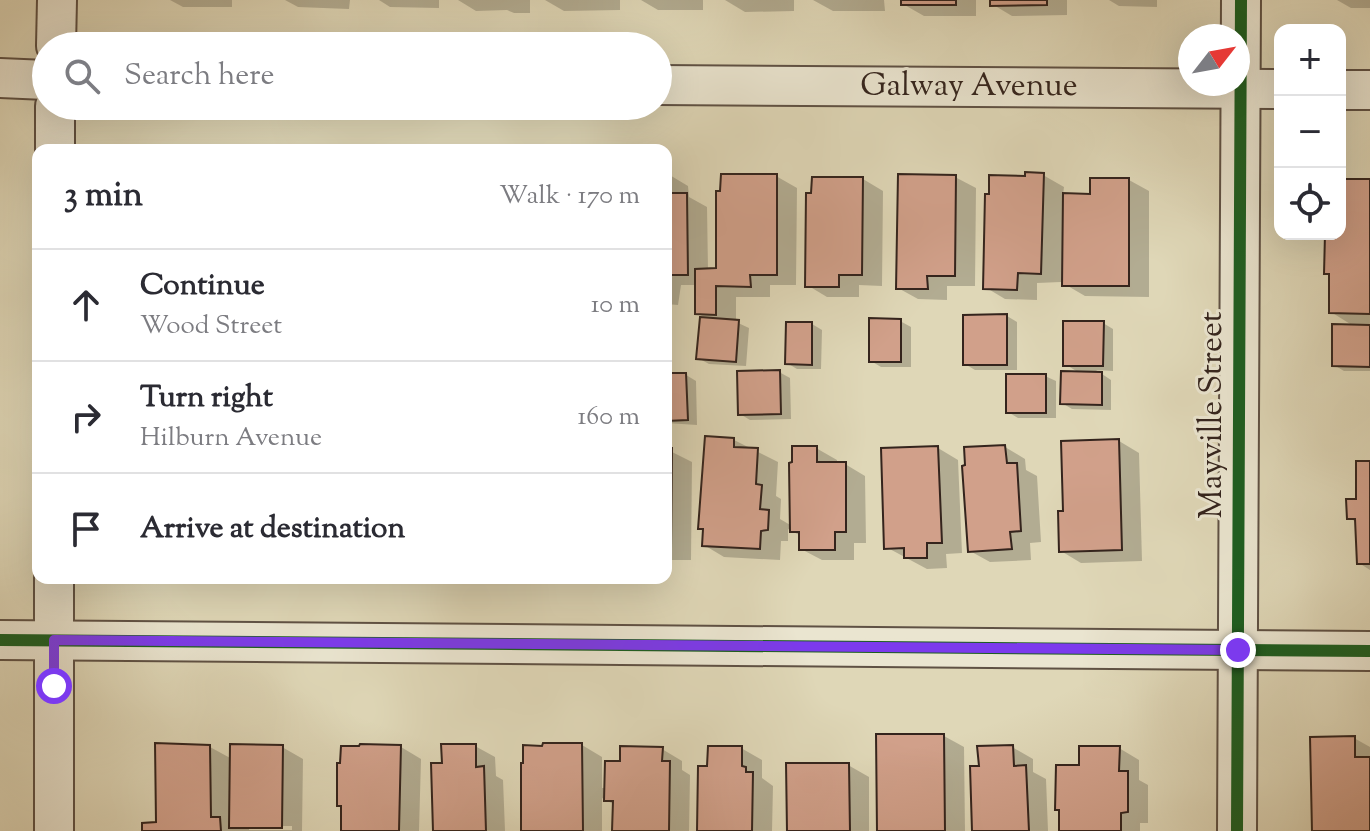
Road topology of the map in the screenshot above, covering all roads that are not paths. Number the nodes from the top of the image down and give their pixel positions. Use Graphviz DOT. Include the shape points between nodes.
graph roads {
  1 [pos="57,0"];
  2 [pos="1241,0"];
  3 [pos="1241,24"];
  4 [pos="56,32"];
  5 [pos="0,78"];
  6 [pos="32,79"];
  7 [pos="672,85"];
  8 [pos="1178,89"];
  9 [pos="1250,89"];
  10 [pos="1274,89"];
  11 [pos="1346,90"];
  12 [pos="1370,90"];
  13 [pos="1240,96"];
  14 [pos="55,120"];
  15 [pos="55,144"];
  16 [pos="54,584"];
  17 [pos="0,640"];
  18 [pos="54,640"];
  19 [pos="1238,650"];
  20 [pos="1370,651"];
  21 [pos="54,831"];
  22 [pos="1237,831"];
  1 -- 4 [label="street"];
  2 -- 3 [label="street, Mayville Street"];
  5 -- 6 [label="street"];
  7 -- 8 [label="street, Galway Avenue"];
  9 -- 10 [label="street, Galway Avenue"];
  11 -- 12 [label="street"];
  13 -- 19 [label="street, Mayville Street"];
  14 -- 15 [label="street"];
  16 -- 18 [label="street"];
  17 -- 18 [label="street"];
  18 -- 19 [label="street"];
  18 -- 21 [label="street"];
  19 -- 20 [label="street"];
  19 -- 22 [label="street, Mayville Street"];
}
